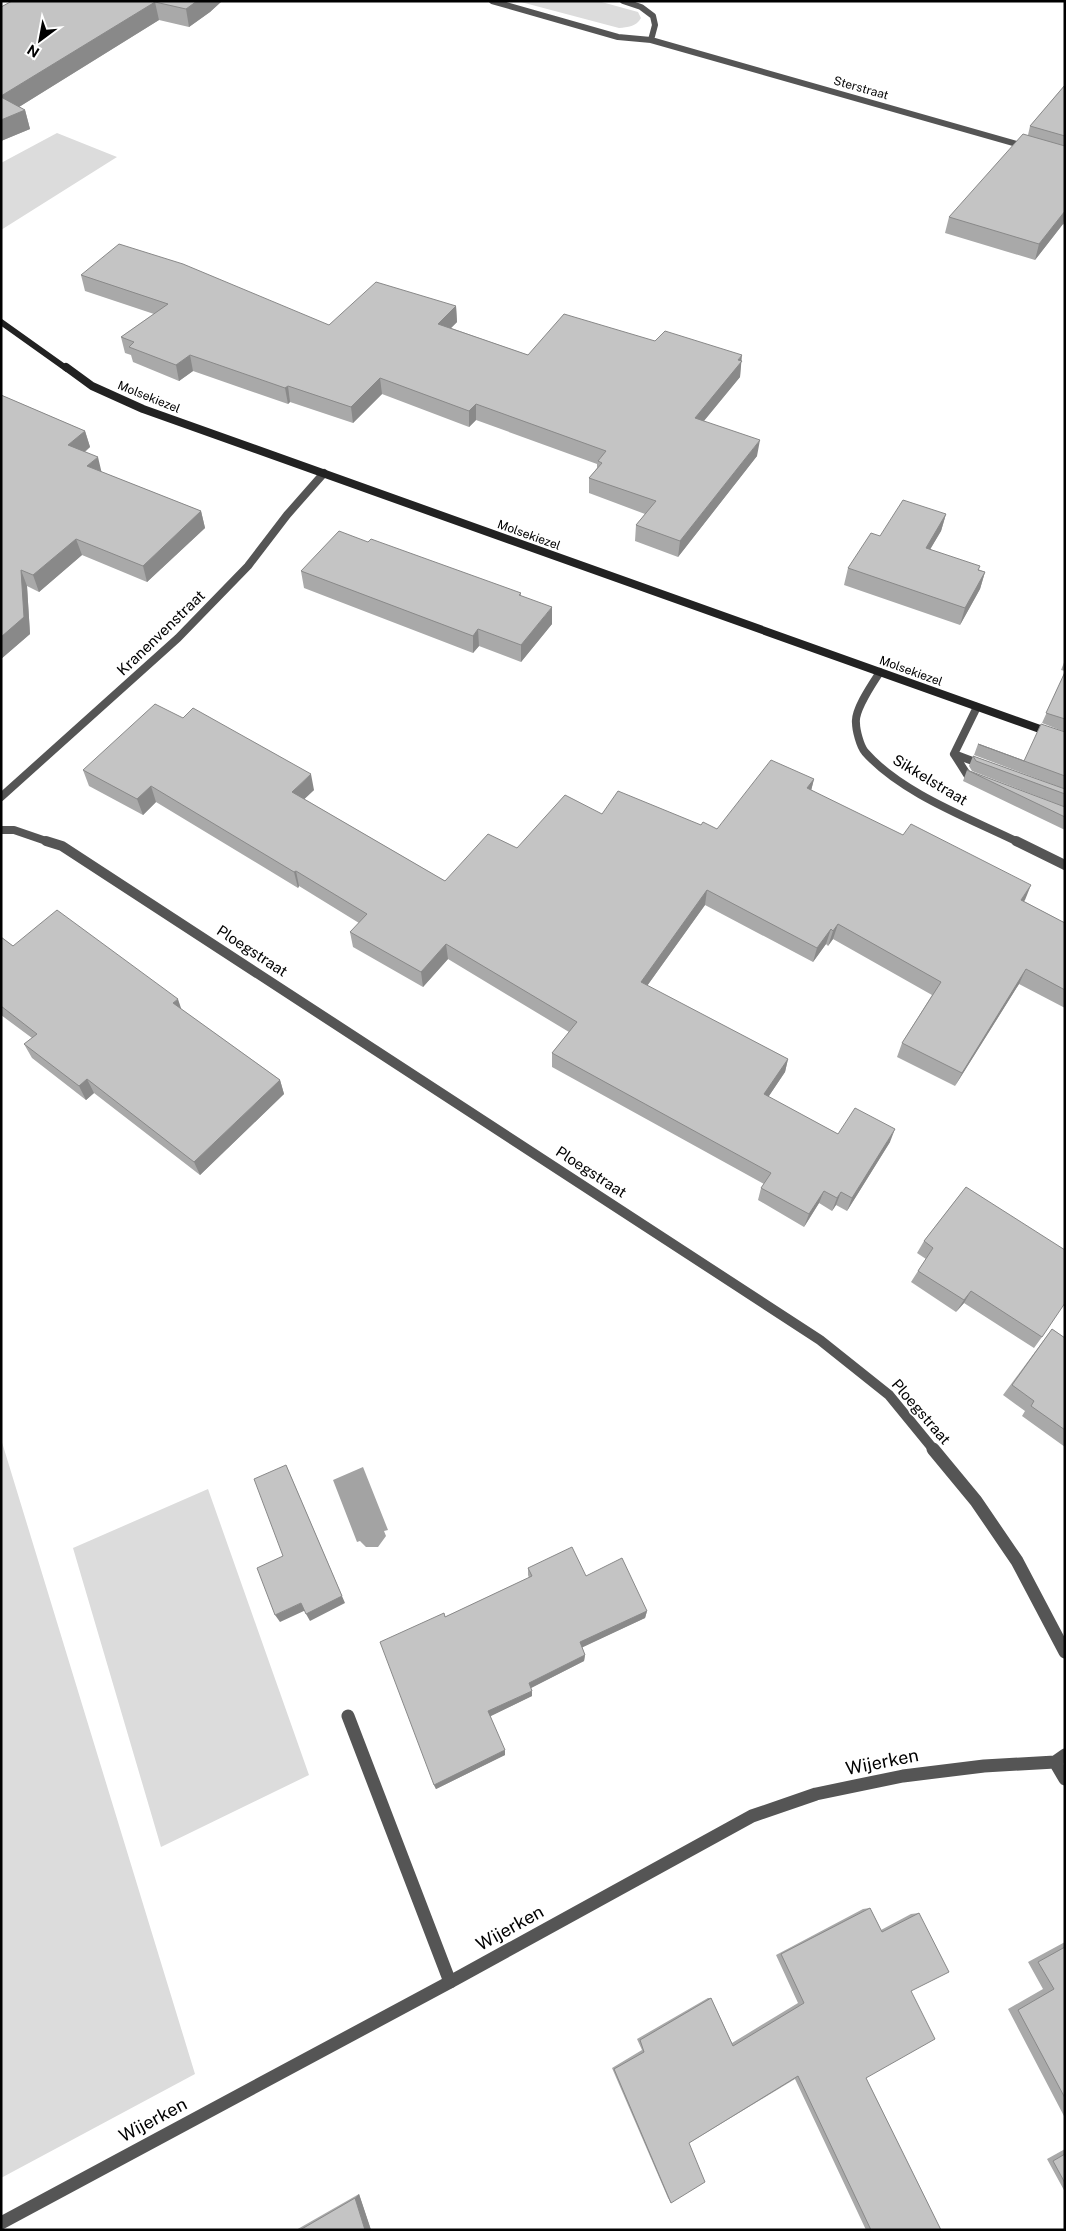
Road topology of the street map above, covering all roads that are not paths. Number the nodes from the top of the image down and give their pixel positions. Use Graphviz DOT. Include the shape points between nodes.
graph roads {
  1 [pos="492,1"];
  2 [pos="623,1"];
  3 [pos="651,40"];
  4 [pos="1038,150"];
  5 [pos="1,322"];
  6 [pos="324,474"];
  7 [pos="880,672"];
  8 [pos="977,707"];
  9 [pos="1065,738"];
  10 [pos="954,754"];
  11 [pos="991,767"];
  12 [pos="986,782"];
  13 [pos="1,797"];
  14 [pos="1,830"];
  15 [pos="1065,865"];
  16 [pos="1065,1652"];
  17 [pos="348,1716"];
  18 [pos="1060,1759"];
  19 [pos="1065,1779"];
  20 [pos="450,1982"];
  21 [pos="1,2223"];
  1 -- 3 [label="street, Sterstraat" via="618,36"];
  2 -- 3 [label="street" via="641,7 653,16 655,24"];
  3 -- 4 [label="street, Sterstraat"];
  5 -- 6 [label="main road, Molsekiezel" via="92,386 143,409"];
  6 -- 7 [label="main road, Molsekiezel"];
  6 -- 13 [label="street, Kranenvenstraat" via="248,566 178,638"];
  7 -- 8 [label="main road, Molsekiezel"];
  7 -- 15 [label="street, Sikkelstraat" via="867,692 856,721 862,750 889,774 928,797"];
  8 -- 9 [label="main road, Molsekiezel"];
  8 -- 10 [label="street"];
  10 -- 11 [label="street"];
  10 -- 12 [label="street" via="968,776"];
  14 -- 16 [label="street, Ploegstraat" via="14,830 62,846 820,1340 889,1394 976,1501 1017,1561"];
  17 -- 20 [label="street"];
  18 -- 19 [label="street"];
  18 -- 20 [label="street, Wijerken" via="903,1776 816,1794 752,1816"];
  20 -- 21 [label="street, Wijerken"];
}
